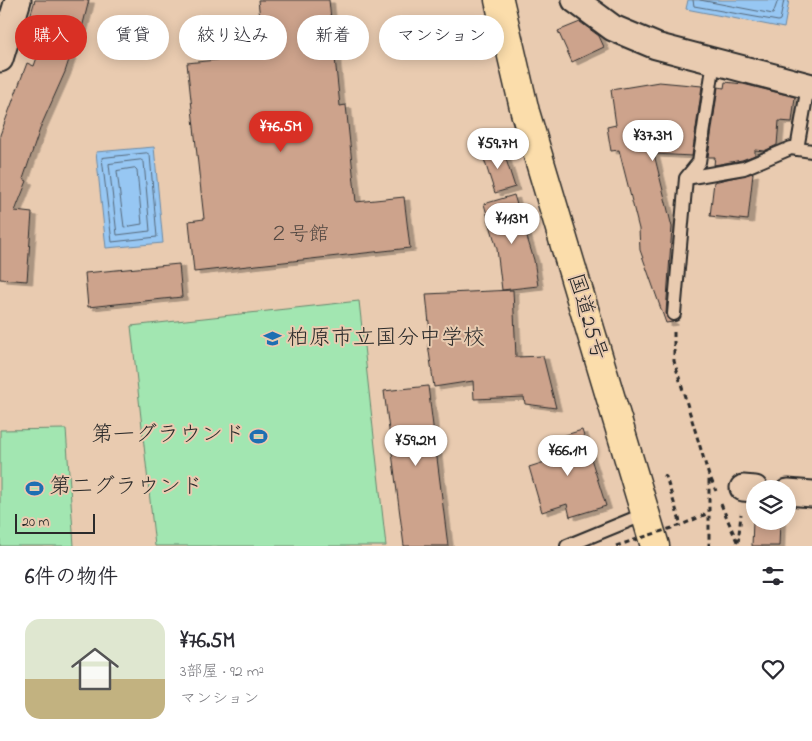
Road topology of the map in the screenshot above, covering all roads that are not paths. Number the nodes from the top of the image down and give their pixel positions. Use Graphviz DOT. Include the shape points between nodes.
graph roads {
  1 [pos="18,0"];
  2 [pos="499,0"];
  3 [pos="574,0"];
  4 [pos="0,59"];
  5 [pos="714,61"];
  6 [pos="810,87"];
  7 [pos="797,149"];
  8 [pos="812,151"];
  9 [pos="686,178"];
  10 [pos="674,314"];
  11 [pos="796,493"];
  12 [pos="812,494"];
  13 [pos="645,514"];
  14 [pos="567,546"];
  15 [pos="655,546"];
  1 -- 4 [label="street"];
  2 -- 13 [label="highway, 国道25号" via="525,112"];
  3 -- 5 [label="street" via="613,28 656,46"];
  5 -- 6 [label="street"];
  5 -- 9 [label="lane" via="699,162"];
  6 -- 7 [label="lane"];
  7 -- 8 [label="lane"];
  7 -- 9 [label="lane" via="791,148 744,168"];
  9 -- 10 [label="lane"];
  11 -- 12 [label="street"];
  13 -- 14 [label="lane"];
  13 -- 15 [label="highway, 国道25号"];
}
